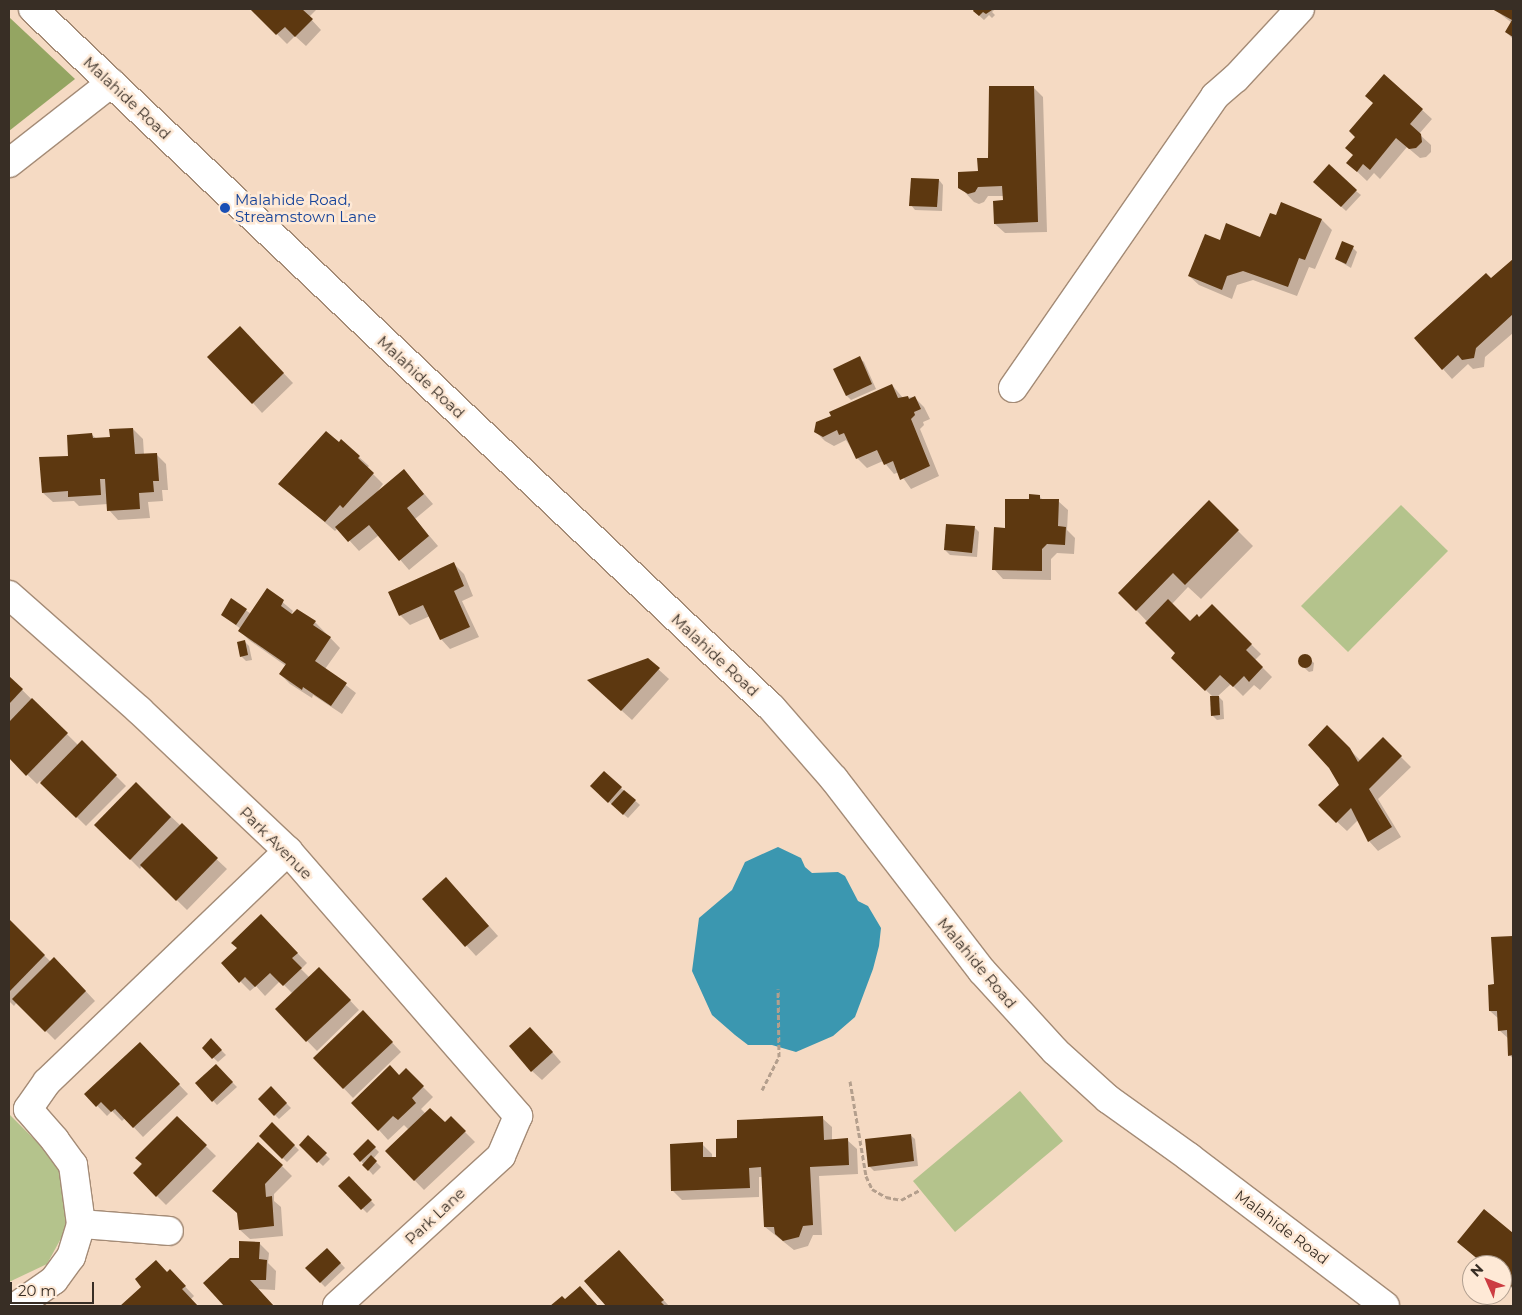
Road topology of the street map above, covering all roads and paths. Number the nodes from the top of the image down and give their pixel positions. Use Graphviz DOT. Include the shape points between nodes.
graph roads {
  1 [pos="33,9"];
  2 [pos="1300,9"];
  3 [pos="111,83"];
  4 [pos="9,163"];
  5 [pos="1013,388"];
  6 [pos="9,595"];
  7 [pos="288,852"];
  8 [pos="778,989"];
  9 [pos="850,1081"];
  10 [pos="762,1090"];
  11 [pos="518,1116"];
  12 [pos="920,1190"];
  13 [pos="81,1224"];
  14 [pos="169,1231"];
  15 [pos="17,1306"];
  16 [pos="337,1306"];
  17 [pos="1385,1306"];
  1 -- 3 [label="street, Malahide Road"];
  2 -- 5 [label="street" via="1236,78 1214,96"];
  3 -- 4 [label="street"];
  3 -- 17 [label="street, Malahide Road" via="772,708 834,779 982,971 1044,1040 1108,1099"];
  6 -- 7 [label="street, Park Avenue" via="139,710"];
  7 -- 11 [label="street, Park Avenue"];
  7 -- 13 [label="street" via="47,1082 28,1109 73,1165"];
  8 -- 10 [label="path" via="779,1057"];
  9 -- 12 [label="path" via="866,1176 872,1189 886,1198 901,1200"];
  11 -- 16 [label="street, Park Lane" via="501,1156"];
  13 -- 14 [label="street"];
  13 -- 15 [label="street" via="71,1257 54,1280"];
}
